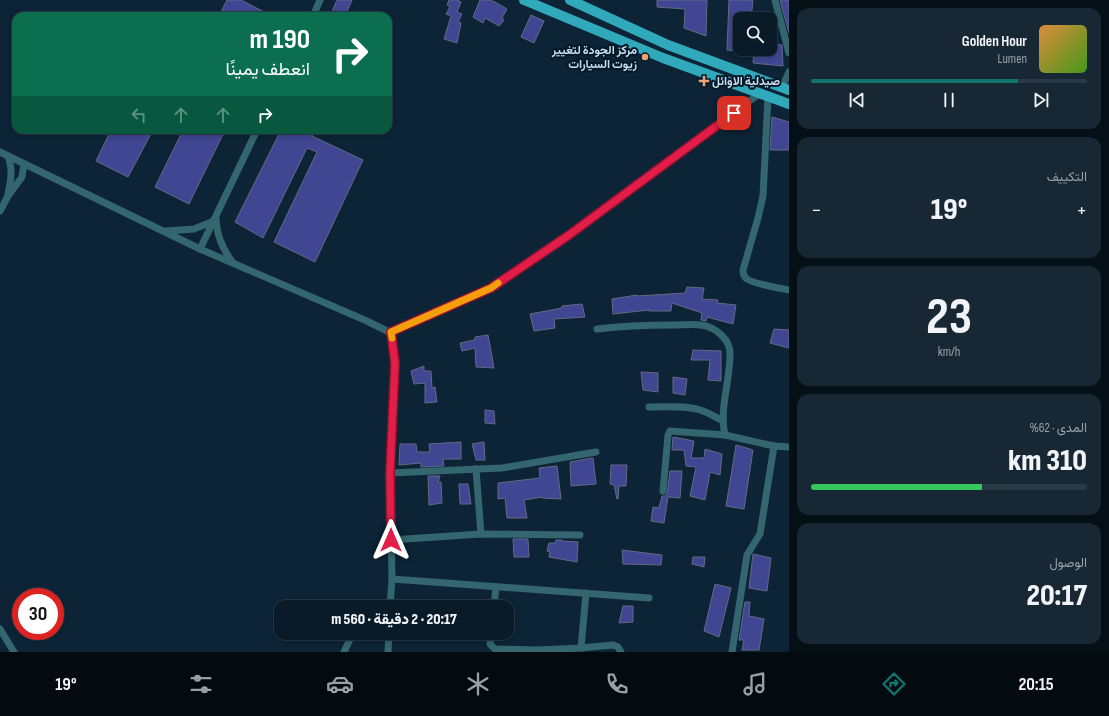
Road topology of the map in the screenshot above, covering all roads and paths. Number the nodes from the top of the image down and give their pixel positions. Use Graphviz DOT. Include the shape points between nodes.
graph roads {
  1 [pos="320,0"];
  2 [pos="524,0"];
  3 [pos="570,0"];
  4 [pos="775,0"];
  5 [pos="315,12"];
  6 [pos="668,46"];
  7 [pos="789,53"];
  8 [pos="663,58"];
  9 [pos="789,72"];
  10 [pos="786,89"];
  11 [pos="764,96"];
  12 [pos="789,104"];
  13 [pos="256,134"];
  14 [pos="0,152"];
  15 [pos="8,156"];
  16 [pos="24,164"];
  17 [pos="8,196"];
  18 [pos="0,211"];
  19 [pos="215,218"];
  20 [pos="164,231"];
  21 [pos="200,249"];
  22 [pos="233,263"];
  23 [pos="789,290"];
  24 [pos="597,329"];
  25 [pos="391,332"];
  26 [pos="649,407"];
  27 [pos="722,421"];
  28 [pos="724,435"];
  29 [pos="774,446"];
  30 [pos="789,447"];
  31 [pos="596,452"];
  32 [pos="476,469"];
  33 [pos="390,474"];
  34 [pos="662,491"];
  35 [pos="481,534"];
  36 [pos="580,535"];
  37 [pos="391,540"];
  38 [pos="392,579"];
  39 [pos="496,587"];
  40 [pos="586,593"];
  41 [pos="649,598"];
  42 [pos="390,600"];
  43 [pos="495,600"];
  44 [pos="0,628"];
  45 [pos="2,638"];
  46 [pos="350,640"];
  47 [pos="389,640"];
  48 [pos="491,640"];
  49 [pos="581,648"];
  50 [pos="537,651"];
  51 [pos="14,652"];
  52 [pos="344,652"];
  53 [pos="388,652"];
  54 [pos="620,652"];
  55 [pos="732,652"];
  1 -- 5 [label="street"];
  2 -- 8 [label="main road"];
  3 -- 6 [label="main road"];
  4 -- 7 [label="street"];
  6 -- 8 [label="main road"];
  6 -- 10 [label="main road"];
  8 -- 11 [label="main road"];
  9 -- 10 [label="street"];
  11 -- 12 [label="main road"];
  11 -- 23 [label="street" via="763,196 743,270 747,279"];
  11 -- 25 [label="street" via="491,288"];
  13 -- 19 [label="street"];
  14 -- 15 [label="street"];
  15 -- 16 [label="street"];
  15 -- 17 [label="street" via="12,175"];
  16 -- 17 [label="street" via="22,177"];
  16 -- 20 [label="street"];
  17 -- 18 [label="street"];
  19 -- 20 [label="street" via="194,229"];
  19 -- 21 [label="street"];
  19 -- 22 [label="street" via="218,238"];
  20 -- 21 [label="street"];
  21 -- 22 [label="street"];
  22 -- 25 [label="street"];
  24 -- 27 [label="street" via="633,325 702,325 722,335 731,355"];
  25 -- 33 [label="street" via="395,363"];
  26 -- 27 [label="street" via="699,410"];
  27 -- 28 [label="street"];
  28 -- 29 [label="street"];
  28 -- 34 [label="street" via="670,431"];
  29 -- 30 [label="street"];
  29 -- 55 [label="street" via="760,534 747,555"];
  31 -- 32 [label="street" via="502,468"];
  32 -- 33 [label="street"];
  32 -- 35 [label="street"];
  33 -- 37 [label="street"];
  35 -- 36 [label="street"];
  35 -- 37 [label="street"];
  37 -- 38 [label="street"];
  38 -- 39 [label="street"];
  38 -- 42 [label="street"];
  39 -- 40 [label="street"];
  39 -- 43 [label="street"];
  40 -- 41 [label="street"];
  40 -- 49 [label="street"];
  44 -- 45 [label="street"];
  45 -- 51 [label="street"];
  46 -- 52 [label="street"];
  47 -- 53 [label="street"];
  48 -- 50 [label="street" via="490,644 495,650"];
  49 -- 50 [label="street"];
  49 -- 54 [label="street" via="613,645 618,647"];
}
